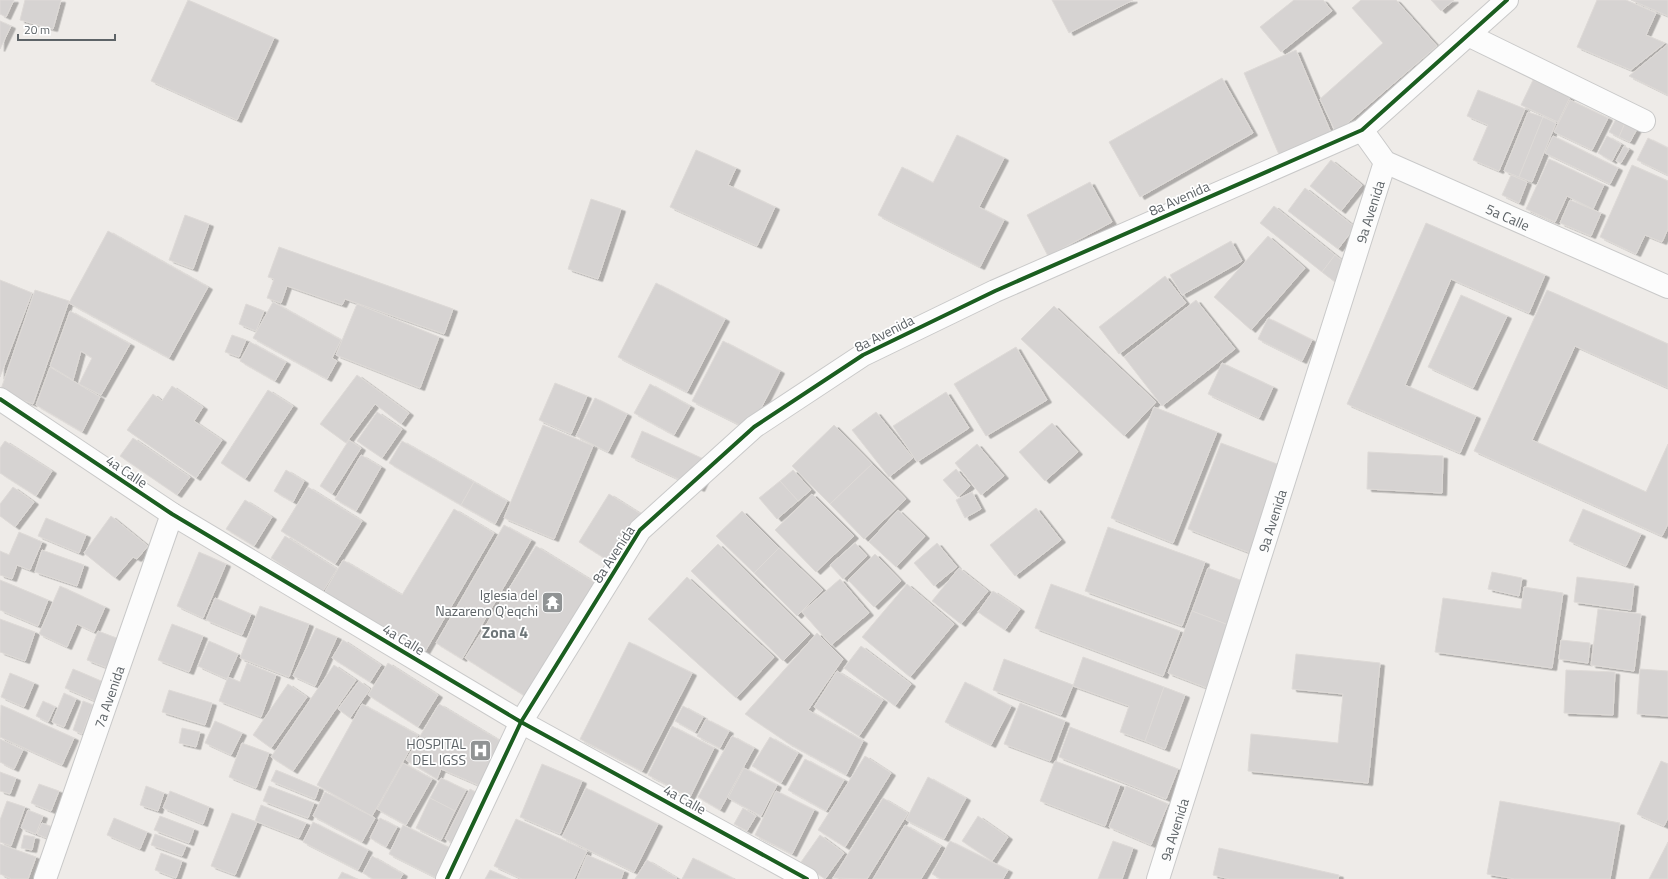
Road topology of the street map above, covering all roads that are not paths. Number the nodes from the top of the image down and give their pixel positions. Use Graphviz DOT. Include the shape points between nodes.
graph roads {
  1 [pos="1507,0"];
  2 [pos="1468,35"];
  3 [pos="1644,121"];
  4 [pos="1362,130"];
  5 [pos="1385,162"];
  6 [pos="1668,287"];
  7 [pos="0,399"];
  8 [pos="172,514"];
  9 [pos="521,722"];
  10 [pos="45,879"];
  11 [pos="447,879"];
  12 [pos="807,879"];
  13 [pos="1158,879"];
  1 -- 2 [label="street, 8a Avenida"];
  2 -- 3 [label="street"];
  2 -- 4 [label="street, 8a Avenida"];
  4 -- 5 [label="street"];
  4 -- 9 [label="street, 8a Avenida" via="995,291 862,355 754,427 640,530"];
  5 -- 6 [label="street, 5a Calle"];
  5 -- 13 [label="street, 9a Avenida"];
  7 -- 8 [label="street, 4a Calle"];
  8 -- 9 [label="street, 4a Calle"];
  8 -- 10 [label="street, 7a Avenida"];
  9 -- 11 [label="street, 8a Avenida"];
  9 -- 12 [label="street, 4a Calle"];
}
